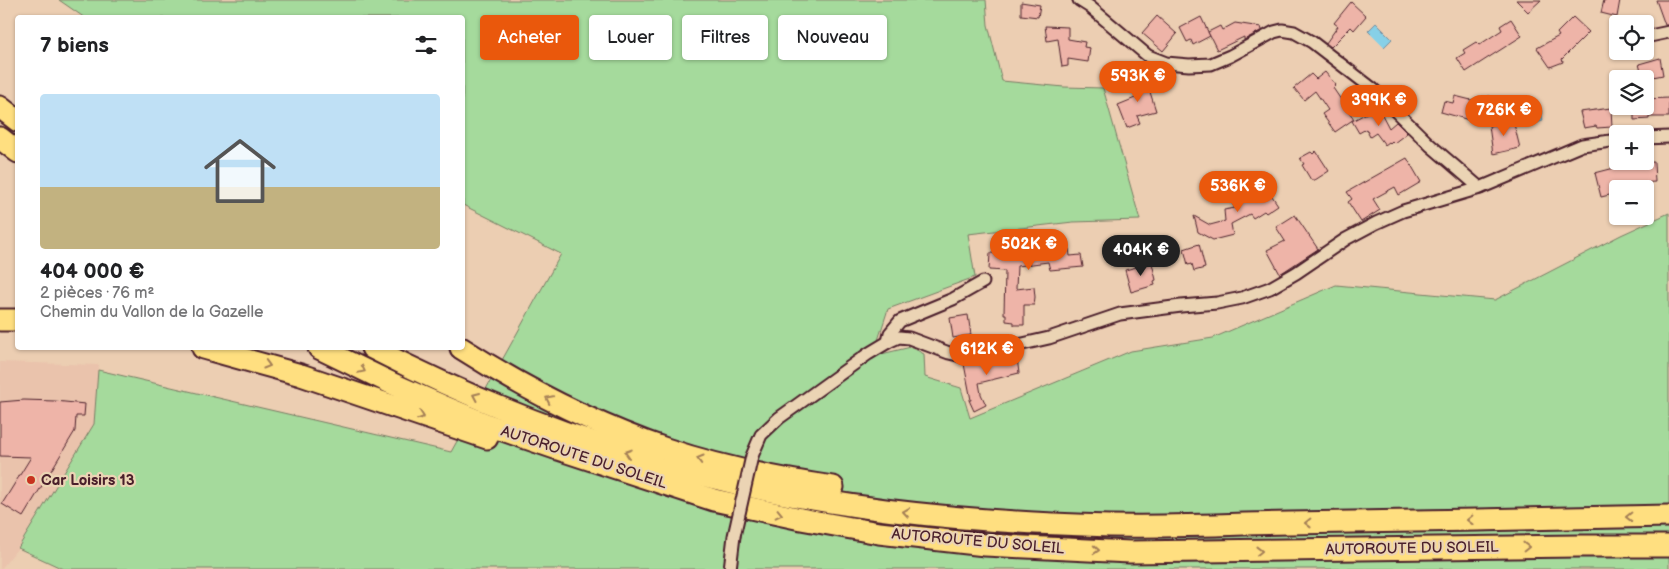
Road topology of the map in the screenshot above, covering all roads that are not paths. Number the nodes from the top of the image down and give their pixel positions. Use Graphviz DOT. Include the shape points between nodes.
graph roads {
  1 [pos="1079,0"];
  2 [pos="1669,32"];
  3 [pos="1654,35"];
  4 [pos="0,107"];
  5 [pos="15,110"];
  6 [pos="15,119"];
  7 [pos="1669,137"];
  8 [pos="0,138"];
  9 [pos="1654,138"];
  10 [pos="1609,142"];
  11 [pos="15,150"];
  12 [pos="1480,188"];
  13 [pos="983,282"];
  14 [pos="0,320"];
  15 [pos="15,320"];
  16 [pos="888,342"];
  17 [pos="210,350"];
  18 [pos="323,350"];
  19 [pos="376,350"];
  20 [pos="464,350"];
  21 [pos="714,500"];
  22 [pos="1669,516"];
  23 [pos="1269,523"];
  24 [pos="1669,546"];
  25 [pos="730,569"];
  1 -- 12 [label="street" via="1148,56 1166,63 1211,64 1274,32 1294,32 1373,89"];
  2 -- 3 [label="street"];
  4 -- 5 [label="highway"];
  4 -- 6 [label="highway"];
  7 -- 9 [label="street"];
  8 -- 11 [label="highway"];
  10 -- 12 [label="street" via="1582,146"];
  12 -- 16 [label="street" via="1403,211 1376,223 1270,288 1242,298 1120,314 1049,338 966,356 909,338 900,337"];
  13 -- 16 [label="street" via="953,299 900,321 890,333"];
  14 -- 15 [label="highway"];
  16 -- 25 [label="street, bridge" via="792,407 761,436 752,456"];
  17 -- 21 [label="highway, one-way" via="301,375 578,467"];
  18 -- 21 [label="highway, AUTOROUTE DU SOLEIL, one-way" via="488,424"];
  23 -- 19 [label="highway, AUTOROUTE DU SOLEIL, one-way" via="1111,526 985,520 767,490 674,468 571,434 494,405"];
  23 -- 20 [label="highway, one-way" via="950,503 824,485 722,465 665,449 579,414 509,378"];
  21 -- 24 [label="highway, AUTOROUTE DU SOLEIL, one-way" via="879,533 1034,548 1168,552"];
  22 -- 23 [label="highway, AUTOROUTE DU SOLEIL, one-way"];
}
